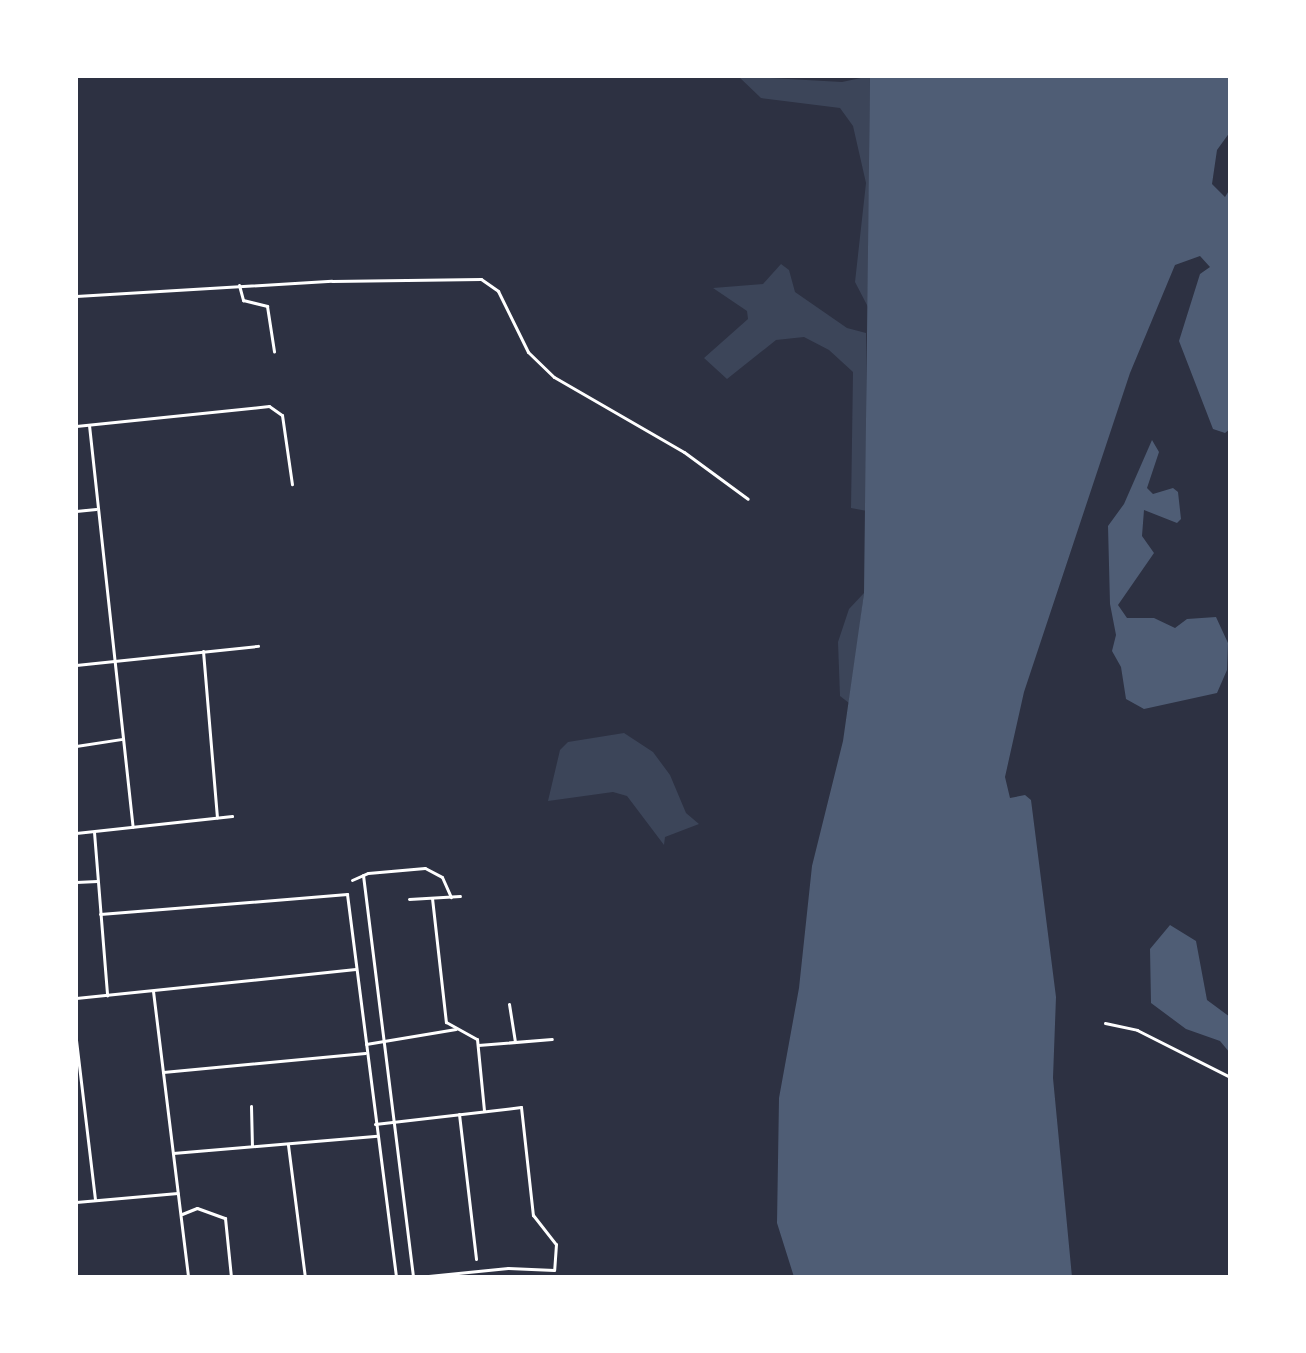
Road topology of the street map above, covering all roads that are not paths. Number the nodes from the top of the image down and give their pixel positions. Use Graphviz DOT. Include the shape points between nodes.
graph roads {
  1 [pos="239,285"];
  2 [pos="76,296"];
  3 [pos="274,351"];
  4 [pos="89,425"];
  5 [pos="76,426"];
  6 [pos="292,484"];
  7 [pos="748,499"];
  8 [pos="98,509"];
  9 [pos="76,511"];
  10 [pos="258,646"];
  11 [pos="203,651"];
  12 [pos="111,660"];
  13 [pos="76,665"];
  14 [pos="122,739"];
  15 [pos="76,746"];
  16 [pos="232,816"];
  17 [pos="217,817"];
  18 [pos="133,827"];
  19 [pos="94,832"];
  20 [pos="76,833"];
  21 [pos="363,875"];
  22 [pos="352,880"];
  23 [pos="97,881"];
  24 [pos="76,882"];
  25 [pos="460,896"];
  26 [pos="451,897"];
  27 [pos="432,898"];
  28 [pos="409,899"];
  29 [pos="100,914"];
  30 [pos="356,969"];
  31 [pos="153,991"];
  32 [pos="107,995"];
  33 [pos="76,998"];
  34 [pos="509,1004"];
  35 [pos="1105,1023"];
  36 [pos="456,1029"];
  37 [pos="552,1039"];
  38 [pos="76,1040"];
  39 [pos="384,1041"];
  40 [pos="515,1042"];
  41 [pos="364,1044"];
  42 [pos="478,1045"];
  43 [pos="365,1053"];
  44 [pos="163,1072"];
  45 [pos="1230,1077"];
  46 [pos="251,1106"];
  47 [pos="484,1111"];
  48 [pos="459,1114"];
  49 [pos="395,1122"];
  50 [pos="375,1124"];
  51 [pos="377,1136"];
  52 [pos="288,1145"];
  53 [pos="252,1147"];
  54 [pos="173,1153"];
  55 [pos="178,1193"];
  56 [pos="95,1200"];
  57 [pos="76,1202"];
  58 [pos="182,1214"];
  59 [pos="476,1259"];
  60 [pos="188,1276"];
  61 [pos="175,1277"];
  62 [pos="231,1277"];
  63 [pos="305,1277"];
  64 [pos="396,1277"];
  65 [pos="416,1277"];
  1 -- 2 [label="street"];
  1 -- 3 [label="street" via="243,300 267,306"];
  1 -- 7 [label="street" via="469,276 491,283 528,352 554,377 684,452"];
  4 -- 5 [label="street"];
  4 -- 6 [label="street" via="269,406 282,415"];
  4 -- 8 [label="street"];
  8 -- 9 [label="street"];
  8 -- 12 [label="street"];
  10 -- 11 [label="street"];
  11 -- 12 [label="street"];
  11 -- 17 [label="street"];
  12 -- 13 [label="street"];
  12 -- 14 [label="street"];
  14 -- 15 [label="street"];
  14 -- 18 [label="street"];
  16 -- 17 [label="street"];
  17 -- 18 [label="street"];
  18 -- 19 [label="street"];
  19 -- 20 [label="street"];
  19 -- 23 [label="street"];
  21 -- 22 [label="street"];
  21 -- 26 [label="street" via="425,868 446,880"];
  21 -- 39 [label="street"];
  23 -- 24 [label="street"];
  23 -- 29 [label="street"];
  25 -- 26 [label="street"];
  26 -- 27 [label="street"];
  27 -- 28 [label="street"];
  27 -- 36 [label="street" via="445,1018"];
  29 -- 30 [label="street" via="343,892 349,896"];
  29 -- 32 [label="street"];
  30 -- 31 [label="street"];
  30 -- 41 [label="street"];
  31 -- 32 [label="street"];
  31 -- 44 [label="street"];
  32 -- 33 [label="street"];
  34 -- 40 [label="street"];
  35 -- 45 [label="street" via="1137,1030"];
  36 -- 39 [label="street"];
  36 -- 42 [label="street" via="474,1035"];
  37 -- 40 [label="street"];
  38 -- 56 [label="street"];
  39 -- 41 [label="street"];
  39 -- 49 [label="street"];
  40 -- 42 [label="street"];
  41 -- 43 [label="street"];
  42 -- 47 [label="street"];
  43 -- 44 [label="street"];
  43 -- 50 [label="street"];
  44 -- 54 [label="street"];
  46 -- 53 [label="street"];
  47 -- 48 [label="street"];
  47 -- 65 [label="street" via="521,1107 533,1215 556,1244 556,1265 550,1271 508,1268"];
  48 -- 49 [label="street"];
  48 -- 59 [label="street"];
  49 -- 50 [label="street"];
  49 -- 65 [label="street"];
  50 -- 51 [label="street"];
  51 -- 52 [label="street"];
  51 -- 64 [label="street"];
  52 -- 53 [label="street"];
  52 -- 63 [label="street"];
  53 -- 54 [label="street"];
  54 -- 55 [label="street"];
  55 -- 56 [label="street"];
  55 -- 58 [label="street"];
  56 -- 57 [label="street"];
  58 -- 60 [label="street"];
  58 -- 62 [label="street" via="207,1209 225,1218"];
  60 -- 61 [label="street"];
}
